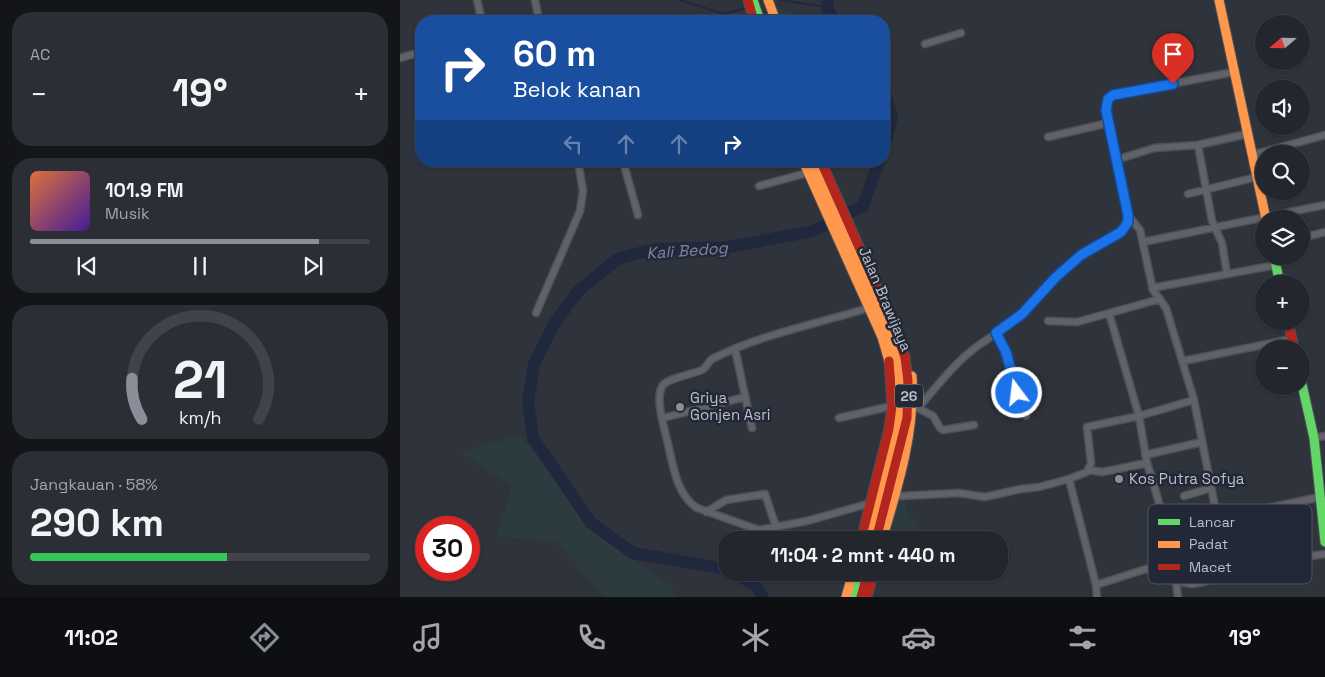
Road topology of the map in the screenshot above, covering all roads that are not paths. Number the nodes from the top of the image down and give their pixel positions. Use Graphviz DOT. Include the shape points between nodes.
graph roads {
  1 [pos="477,0"];
  2 [pos="535,0"];
  3 [pos="748,0"];
  4 [pos="753,0"];
  5 [pos="1219,0"];
  6 [pos="766,2"];
  7 [pos="481,15"];
  8 [pos="538,15"];
  9 [pos="752,15"];
  10 [pos="758,15"];
  11 [pos="769,15"];
  12 [pos="773,15"];
  13 [pos="961,33"];
  14 [pos="925,44"];
  15 [pos="415,54"];
  16 [pos="400,58"];
  17 [pos="1234,72"];
  18 [pos="1108,123"];
  19 [pos="1247,134"];
  20 [pos="1325,135"];
  21 [pos="1048,137"];
  22 [pos="1198,145"];
  23 [pos="1252,155"];
  24 [pos="1116,160"];
  25 [pos="579,167"];
  26 [pos="624,167"];
  27 [pos="804,167"];
  28 [pos="814,167"];
  29 [pos="823,167"];
  30 [pos="827,167"];
  31 [pos="1255,168"];
  32 [pos="807,173"];
  33 [pos="1255,178"];
  34 [pos="760,186"];
  35 [pos="1206,190"];
  36 [pos="1188,194"];
  37 [pos="1325,205"];
  38 [pos="836,208"];
  39 [pos="1302,210"];
  40 [pos="638,215"];
  41 [pos="1128,215"];
  42 [pos="1255,220"];
  43 [pos="1215,228"];
  44 [pos="1325,232"];
  45 [pos="1310,236"];
  46 [pos="1143,242"];
  47 [pos="858,259"];
  48 [pos="1261,265"];
  49 [pos="1228,274"];
  50 [pos="1152,288"];
  51 [pos="1160,299"];
  52 [pos="871,307"];
  53 [pos="536,313"];
  54 [pos="1109,313"];
  55 [pos="1048,321"];
  56 [pos="996,333"];
  57 [pos="735,349"];
  58 [pos="1255,350"];
  59 [pos="1183,361"];
  60 [pos="1304,395"];
  61 [pos="745,398"];
  62 [pos="1194,400"];
  63 [pos="892,406"];
  64 [pos="916,409"];
  65 [pos="1026,416"];
  66 [pos="1139,416"];
  67 [pos="663,418"];
  68 [pos="839,418"];
  69 [pos="974,425"];
  70 [pos="752,428"];
  71 [pos="1325,436"];
  72 [pos="1314,438"];
  73 [pos="1202,442"];
  74 [pos="1145,456"];
  75 [pos="1147,463"];
  76 [pos="1089,470"];
  77 [pos="1069,479"];
  78 [pos="1211,488"];
  79 [pos="895,495"];
  80 [pos="1184,496"];
  81 [pos="1322,500"];
  82 [pos="871,503"];
  83 [pos="1159,504"];
  84 [pos="1214,504"];
  85 [pos="1300,504"];
  86 [pos="706,512"];
  87 [pos="776,527"];
  88 [pos="863,531"];
  89 [pos="870,531"];
  90 [pos="878,531"];
  91 [pos="885,531"];
  92 [pos="1325,542"];
  93 [pos="1325,554"];
  94 [pos="1312,556"];
  95 [pos="1148,569"];
  96 [pos="850,581"];
  97 [pos="857,581"];
  98 [pos="865,581"];
  99 [pos="871,581"];
  100 [pos="1176,584"];
  101 [pos="1096,585"];
  102 [pos="846,597"];
  103 [pos="853,597"];
  104 [pos="861,597"];
  105 [pos="867,597"];
  106 [pos="1097,597"];
  107 [pos="1178,597"];
  1 -- 7 [label="street"];
  2 -- 8 [label="street"];
  3 -- 9 [label="main road"];
  4 -- 10 [label="main road"];
  5 -- 17 [label="main road"];
  6 -- 11 [label="main road"];
  6 -- 12 [label="main road"];
  13 -- 14 [label="street"];
  15 -- 16 [label="street"];
  17 -- 18 [label="street" via="1113,95 1106,104"];
  17 -- 19 [label="main road"];
  18 -- 21 [label="street"];
  18 -- 24 [label="street"];
  19 -- 22 [label="street"];
  19 -- 23 [label="main road"];
  20 -- 23 [label="street"];
  22 -- 24 [label="street" via="1154,148"];
  22 -- 35 [label="street"];
  23 -- 31 [label="main road"];
  24 -- 41 [label="street"];
  25 -- 53 [label="street" via="582,191 580,211"];
  26 -- 40 [label="street"];
  27 -- 32 [label="main road"];
  28 -- 38 [label="main road, Jalan Brawijaya / 26"];
  29 -- 38 [label="main road, Jalan Brawijaya / 26"];
  30 -- 38 [label="main road"];
  32 -- 34 [label="street"];
  32 -- 38 [label="main road"];
  33 -- 35 [label="street"];
  35 -- 36 [label="street"];
  35 -- 43 [label="street"];
  37 -- 39 [label="street"];
  38 -- 47 [label="main road, Jalan Brawijaya / 26"];
  38 -- 47 [label="main road"];
  41 -- 46 [label="street" via="1140,230"];
  41 -- 56 [label="street" via="1128,222 1121,232 1081,255 1022,314"];
  42 -- 43 [label="street"];
  43 -- 46 [label="street"];
  43 -- 49 [label="street" via="1222,243"];
  44 -- 45 [label="street"];
  46 -- 50 [label="street"];
  47 -- 52 [label="main road, Jalan Brawijaya / 26"];
  47 -- 64 [label="main road" via="909,352"];
  47 -- 90 [label="main road, Jalan Brawijaya / 26" via="900,340 908,381 905,431"];
  48 -- 49 [label="street"];
  49 -- 50 [label="street"];
  50 -- 51 [label="street"];
  51 -- 54 [label="street"];
  51 -- 59 [label="street"];
  52 -- 57 [label="street"];
  52 -- 63 [label="main road" via="889,359"];
  52 -- 89 [label="main road, Jalan Brawijaya / 26" via="890,339 896,358 900,404 897,430"];
  54 -- 55 [label="street" via="1076,322"];
  54 -- 66 [label="street"];
  56 -- 64 [label="street" via="958,362"];
  56 -- 65 [label="street" via="1006,352"];
  57 -- 61 [label="street"];
  57 -- 67 [label="street" via="710,361 703,369 663,385 660,394"];
  58 -- 59 [label="street"];
  59 -- 62 [label="street"];
  60 -- 72 [label="main road"];
  61 -- 67 [label="street"];
  61 -- 70 [label="street"];
  62 -- 66 [label="street"];
  62 -- 73 [label="street"];
  63 -- 68 [label="street"];
  63 -- 82 [label="main road"];
  64 -- 69 [label="street" via="933,416 943,430"];
  64 -- 79 [label="main road"];
  66 -- 74 [label="street"];
  66 -- 76 [label="street" via="1087,427"];
  67 -- 86 [label="street" via="677,480 690,503"];
  71 -- 72 [label="street"];
  72 -- 81 [label="main road"];
  73 -- 74 [label="street"];
  73 -- 78 [label="street"];
  74 -- 75 [label="street"];
  75 -- 76 [label="street" via="1102,472"];
  75 -- 83 [label="street"];
  76 -- 77 [label="street"];
  77 -- 79 [label="street" via="985,497 959,492"];
  77 -- 101 [label="street"];
  78 -- 80 [label="street"];
  78 -- 84 [label="street"];
  79 -- 91 [label="main road"];
  81 -- 85 [label="street"];
  81 -- 92 [label="main road"];
  82 -- 87 [label="street"];
  82 -- 88 [label="main road"];
  86 -- 87 [label="street" via="759,530"];
  86 -- 87 [label="street" via="726,500 765,494"];
  93 -- 94 [label="street"];
  95 -- 101 [label="street"];
  96 -- 102 [label="main road"];
  97 -- 103 [label="main road"];
  98 -- 104 [label="main road"];
  99 -- 105 [label="main road"];
  100 -- 107 [label="street"];
  101 -- 106 [label="street"];
}
